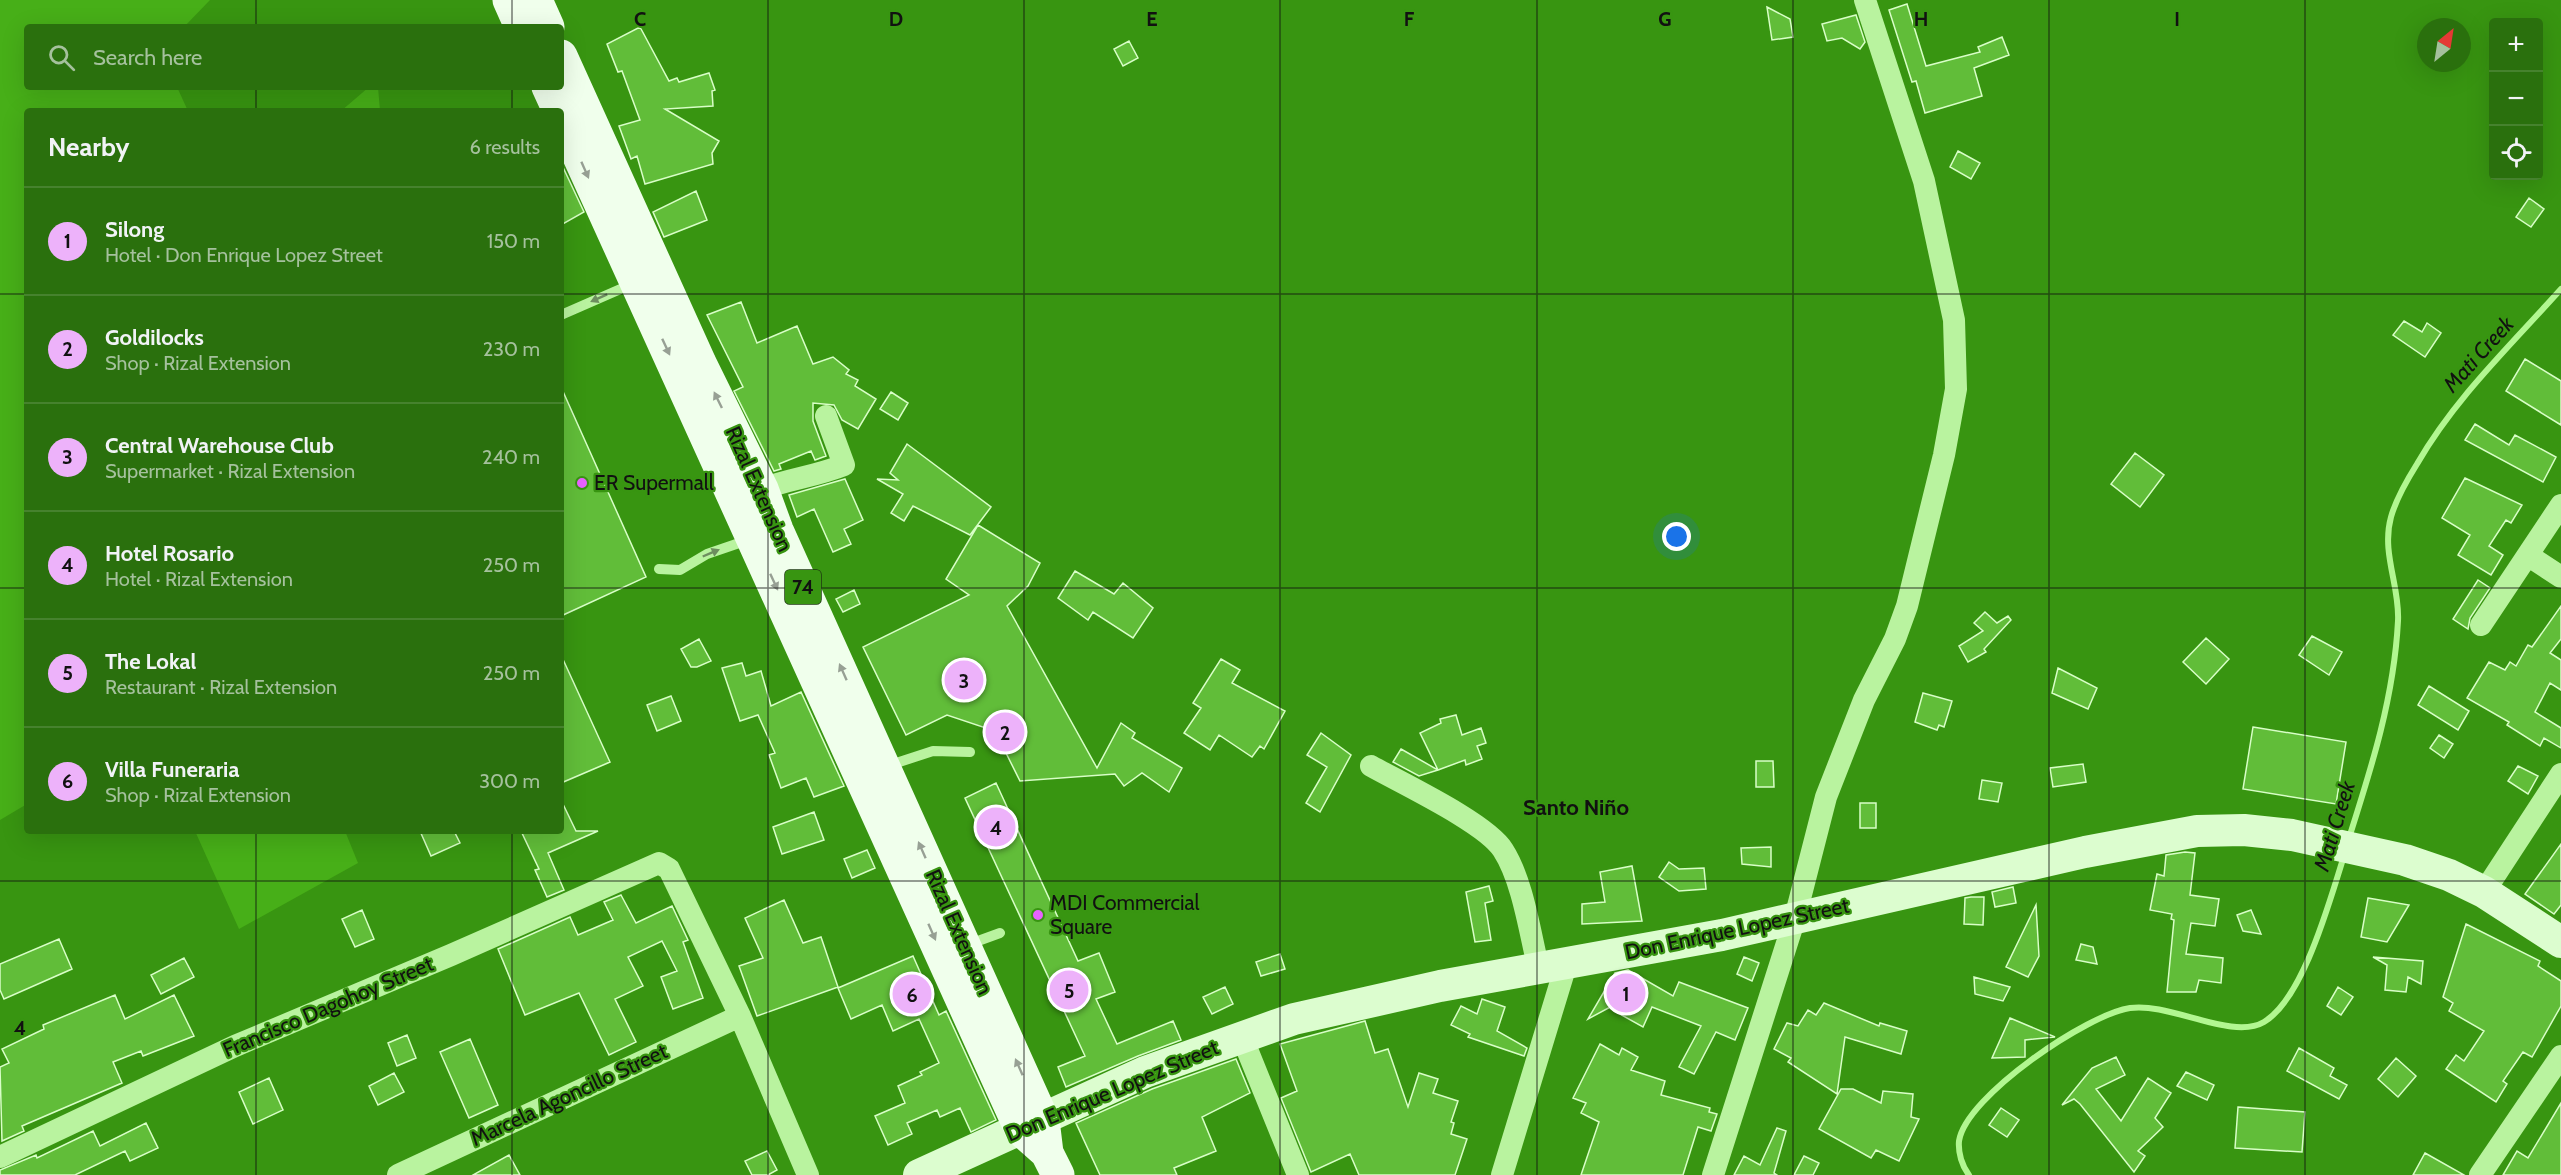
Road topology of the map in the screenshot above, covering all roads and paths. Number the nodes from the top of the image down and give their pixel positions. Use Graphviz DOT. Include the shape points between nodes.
graph roads {
  1 [pos="509,0"];
  2 [pos="536,0"];
  3 [pos="1865,0"];
  4 [pos="520,24"];
  5 [pos="547,24"];
  6 [pos="564,64"];
  7 [pos="549,90"];
  8 [pos="557,108"];
  9 [pos="564,123"];
  10 [pos="648,277"];
  11 [pos="564,314"];
  12 [pos="825,416"];
  13 [pos="762,489"];
  14 [pos="2561,505"];
  15 [pos="765,534"];
  16 [pos="2529,556"];
  17 [pos="659,569"];
  18 [pos="2561,577"];
  19 [pos="2481,626"];
  20 [pos="970,752"];
  21 [pos="1371,766"];
  22 [pos="2561,774"];
  23 [pos="879,784"];
  24 [pos="2484,892"];
  25 [pos="1795,918"];
  26 [pos="1000,933"];
  27 [pos="2561,942"];
  28 [pos="965,946"];
  29 [pos="1552,967"];
  30 [pos="740,1016"];
  31 [pos="1242,1036"];
  32 [pos="2561,1056"];
  33 [pos="1032,1125"];
  34 [pos="0,1157"];
  35 [pos="1052,1164"];
  36 [pos="398,1175"];
  37 [pos="808,1175"];
  38 [pos="919,1175"];
  39 [pos="1298,1175"];
  40 [pos="1502,1175"];
  41 [pos="1713,1175"];
  42 [pos="2480,1175"];
  1 -- 4 [label="main road"];
  2 -- 5 [label="main road"];
  3 -- 25 [label="street" via="1924,181 1954,320 1956,389 1944,456 1907,606 1864,700 1827,797"];
  6 -- 10 [label="main road, Rizal Extension / 74"];
  7 -- 8 [label="main road"];
  9 -- 10 [label="main road, Rizal Extension / 74, one-way"];
  10 -- 11 [label="lane, one-way"];
  13 -- 10 [label="main road, Rizal Extension / 74, one-way" via="700,363"];
  10 -- 15 [label="main road, Rizal Extension / 74, one-way"];
  12 -- 13 [label="street" via="844,465"];
  13 -- 15 [label="main road, Rizal Extension / 74"];
  14 -- 16 [label="street"];
  17 -- 15 [label="lane, one-way" via="680,570 707,554"];
  15 -- 23 [label="main road, Rizal Extension / 74"];
  16 -- 18 [label="street"];
  16 -- 19 [label="street"];
  20 -- 23 [label="lane" via="933,751"];
  21 -- 29 [label="street" via="1488,832 1503,850"];
  22 -- 24 [label="street"];
  28 -- 23 [label="main road, Rizal Extension / 74, one-way"];
  23 -- 33 [label="main road, Rizal Extension / 74, one-way"];
  24 -- 25 [label="street, Don Enrique Lopez Street" via="2405,860 2326,842 2244,830 2198,831 2085,852"];
  24 -- 27 [label="street, Don Enrique Lopez Street"];
  25 -- 29 [label="street, Don Enrique Lopez Street"];
  25 -- 41 [label="street"];
  26 -- 28 [label="lane"];
  33 -- 28 [label="main road, Rizal Extension / 74, one-way"];
  29 -- 31 [label="street, Don Enrique Lopez Street" via="1358,1003"];
  29 -- 40 [label="street"];
  30 -- 34 [label="street, Francisco Dagohoy Street" via="669,869 659,863 235,1046"];
  30 -- 36 [label="street, Marcela Agoncillo Street"];
  30 -- 37 [label="street"];
  31 -- 33 [label="street, Don Enrique Lopez Street" via="1145,1072"];
  31 -- 39 [label="street"];
  32 -- 42 [label="street"];
  33 -- 35 [label="main road, 74"];
  33 -- 38 [label="street, Don Enrique Lopez Street"];
}
